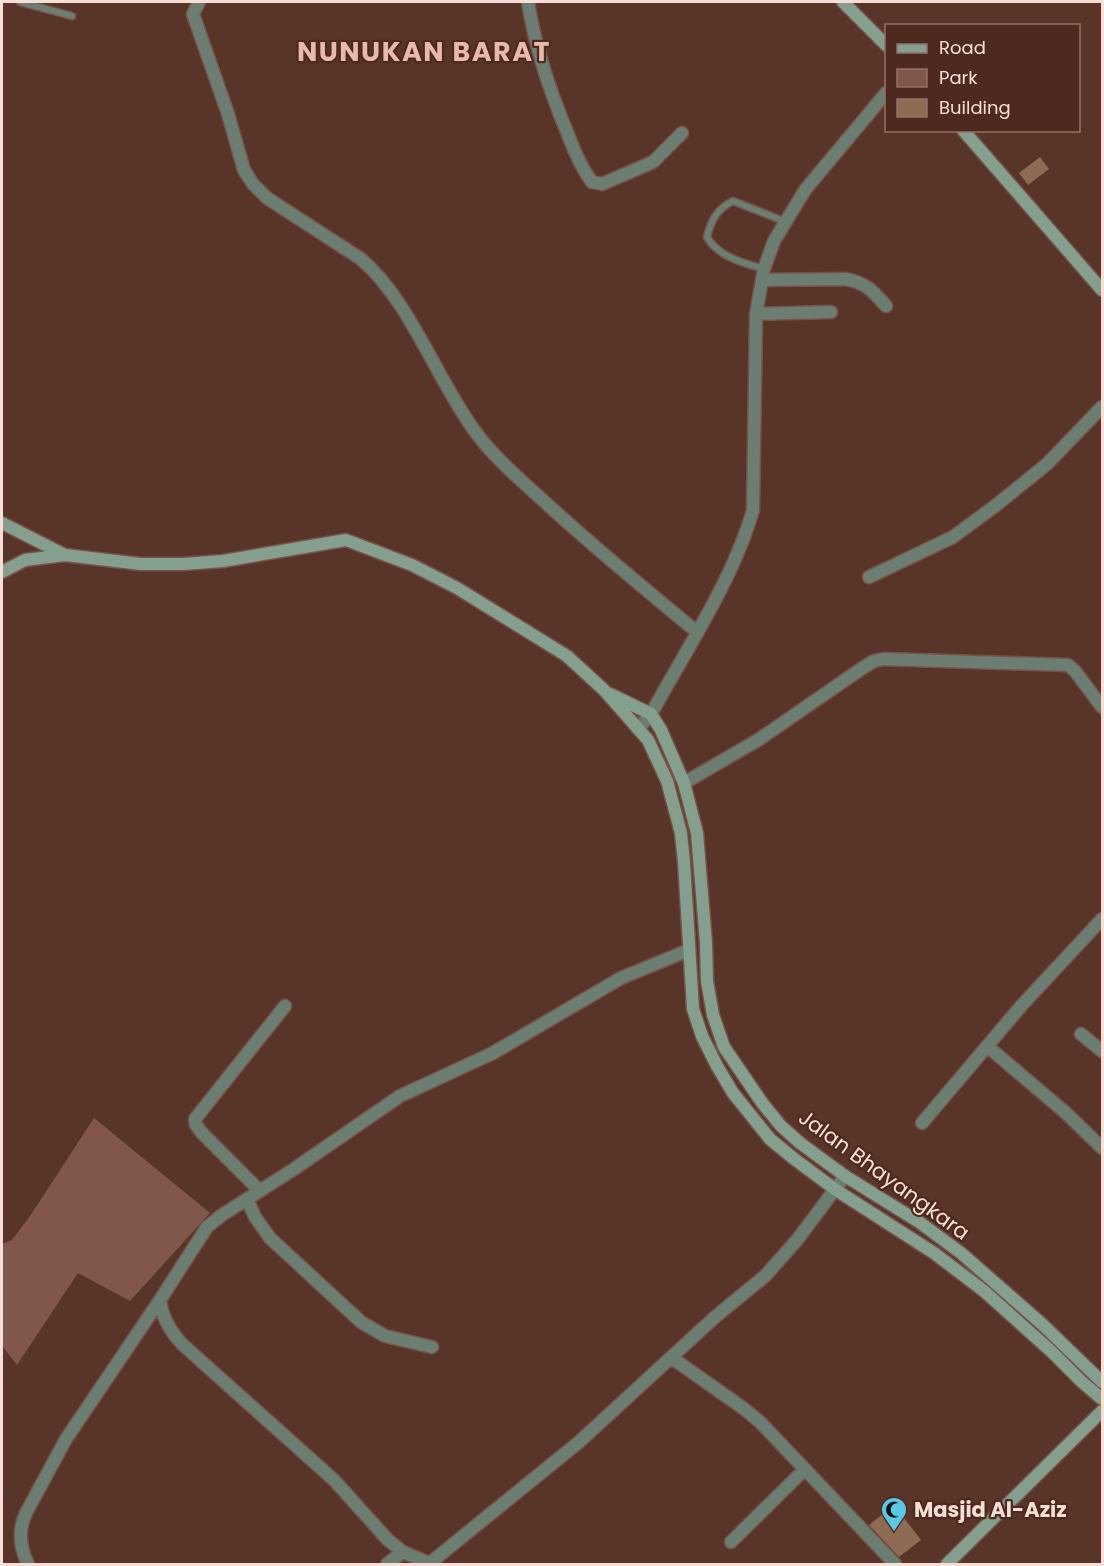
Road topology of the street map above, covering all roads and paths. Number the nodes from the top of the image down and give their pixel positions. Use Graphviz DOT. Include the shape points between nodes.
graph roads {
  1 [pos="20,2"];
  2 [pos="199,2"];
  3 [pos="528,2"];
  4 [pos="843,2"];
  5 [pos="72,16"];
  6 [pos="885,44"];
  7 [pos="885,94"];
  8 [pos="965,132"];
  9 [pos="682,133"];
  10 [pos="784,221"];
  11 [pos="763,275"];
  12 [pos="1102,290"];
  13 [pos="886,306"];
  14 [pos="831,312"];
  15 [pos="756,314"];
  16 [pos="1102,407"];
  17 [pos="2,523"];
  18 [pos="65,555"];
  19 [pos="2,572"];
  20 [pos="869,577"];
  21 [pos="697,632"];
  22 [pos="604,690"];
  23 [pos="1102,706"];
  24 [pos="651,714"];
  25 [pos="638,729"];
  26 [pos="684,783"];
  27 [pos="1102,919"];
  28 [pos="689,950"];
  29 [pos="285,1006"];
  30 [pos="1081,1034"];
  31 [pos="987,1047"];
  32 [pos="1102,1051"];
  33 [pos="922,1123"];
  34 [pos="1102,1148"];
  35 [pos="845,1176"];
  36 [pos="836,1190"];
  37 [pos="260,1191"];
  38 [pos="247,1199"];
  39 [pos="160,1300"];
  40 [pos="432,1347"];
  41 [pos="672,1358"];
  42 [pos="1102,1382"];
  43 [pos="1102,1398"];
  44 [pos="1102,1411"];
  45 [pos="805,1469"];
  46 [pos="731,1542"];
  47 [pos="403,1552"];
  48 [pos="28,1564"];
  49 [pos="387,1564"];
  50 [pos="431,1564"];
  51 [pos="895,1564"];
  52 [pos="947,1564"];
  1 -- 5 [label="lane"];
  2 -- 21 [label="street" via="193,14 244,170 254,184 267,198 375,271 474,430 493,452 594,547"];
  3 -- 9 [label="street" via="550,92 592,182 602,184 653,162"];
  4 -- 6 [label="main road"];
  7 -- 10 [label="street"];
  8 -- 12 [label="main road"];
  10 -- 11 [label="street"];
  10 -- 11 [label="lane" via="734,201 723,206 711,221 707,237 717,250"];
  11 -- 13 [label="street" via="859,281"];
  11 -- 15 [label="street"];
  14 -- 15 [label="street"];
  15 -- 21 [label="street" via="753,510 745,540"];
  16 -- 20 [label="street" via="1047,464 978,519 948,540"];
  17 -- 18 [label="main road"];
  18 -- 19 [label="main road" via="25,560"];
  18 -- 22 [label="main road" via="141,564 184,564 346,540 412,565 456,588 567,656"];
  21 -- 24 [label="street"];
  22 -- 24 [label="main road"];
  22 -- 25 [label="main road, Jalan Bhayangkara"];
  23 -- 26 [label="street" via="1068,665 883,659 873,661 758,740"];
  24 -- 25 [label="street"];
  24 -- 26 [label="main road, Jalan Bhayangkara"];
  25 -- 28 [label="main road, Jalan Bhayangkara" via="648,740 667,781 681,833"];
  26 -- 35 [label="main road, Jalan Bhayangkara" via="697,833 707,981 724,1047 781,1126"];
  27 -- 31 [label="street"];
  28 -- 36 [label="main road, Jalan Bhayangkara" via="693,1009 702,1036 733,1093 770,1139"];
  28 -- 37 [label="street" via="621,978 494,1053 413,1089"];
  29 -- 37 [label="street" via="195,1119 202,1133"];
  30 -- 32 [label="street"];
  31 -- 33 [label="street"];
  31 -- 34 [label="street"];
  35 -- 36 [label="street"];
  35 -- 42 [label="main road, Jalan Bhayangkara" via="961,1253"];
  36 -- 41 [label="street" via="765,1275"];
  36 -- 43 [label="main road, Jalan Bhayangkara" via="934,1253 984,1291"];
  37 -- 38 [label="street"];
  38 -- 39 [label="street" via="207,1227"];
  38 -- 40 [label="street" via="270,1238 361,1322 385,1336"];
  39 -- 47 [label="street" via="164,1319 182,1344 334,1480"];
  39 -- 48 [label="street" via="66,1438 26,1513 21,1547"];
  41 -- 45 [label="street" via="743,1407"];
  41 -- 50 [label="street" via="579,1442"];
  44 -- 52 [label="main road"];
  45 -- 46 [label="street"];
  45 -- 51 [label="street"];
  47 -- 49 [label="street"];
  47 -- 50 [label="street"];
}
